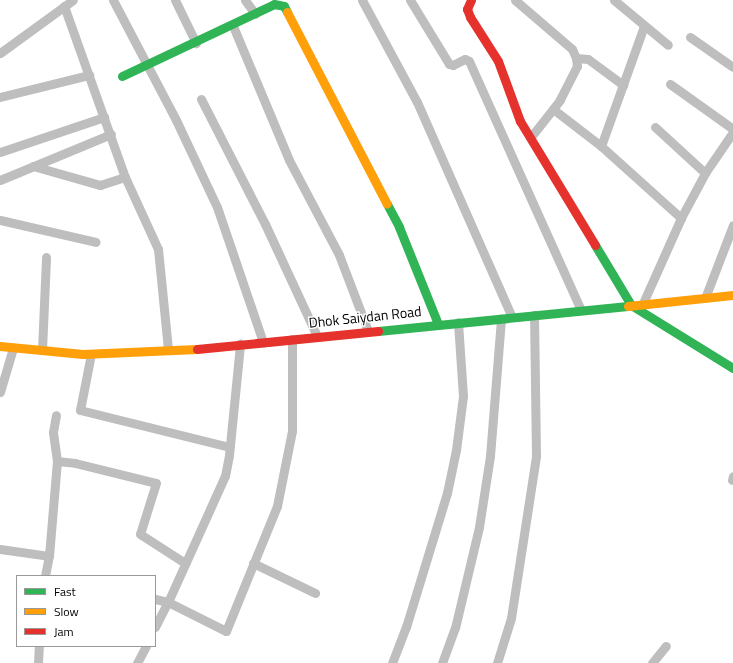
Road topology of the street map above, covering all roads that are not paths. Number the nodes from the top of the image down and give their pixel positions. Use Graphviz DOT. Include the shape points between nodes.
graph roads {
  1 [pos="73,0"];
  2 [pos="113,0"];
  3 [pos="175,0"];
  4 [pos="245,0"];
  5 [pos="362,0"];
  6 [pos="410,0"];
  7 [pos="471,0"];
  8 [pos="514,0"];
  9 [pos="614,0"];
  10 [pos="64,6"];
  11 [pos="255,14"];
  12 [pos="233,26"];
  13 [pos="644,26"];
  14 [pos="690,37"];
  15 [pos="196,44"];
  16 [pos="668,45"];
  17 [pos="0,53"];
  18 [pos="576,58"];
  19 [pos="147,65"];
  20 [pos="733,67"];
  21 [pos="89,74"];
  22 [pos="122,76"];
  23 [pos="670,84"];
  24 [pos="623,85"];
  25 [pos="0,97"];
  26 [pos="201,99"];
  27 [pos="554,109"];
  28 [pos="104,117"];
  29 [pos="655,127"];
  30 [pos="733,129"];
  31 [pos="733,132"];
  32 [pos="111,134"];
  33 [pos="530,138"];
  34 [pos="601,146"];
  35 [pos="0,152"];
  36 [pos="33,166"];
  37 [pos="705,174"];
  38 [pos="125,177"];
  39 [pos="0,180"];
  40 [pos="681,218"];
  41 [pos="0,220"];
  42 [pos="733,225"];
  43 [pos="96,242"];
  44 [pos="46,257"];
  45 [pos="733,295"];
  46 [pos="705,298"];
  47 [pos="643,303"];
  48 [pos="631,305"];
  49 [pos="581,310"];
  50 [pos="534,315"];
  51 [pos="512,317"];
  52 [pos="501,318"];
  53 [pos="458,322"];
  54 [pos="438,324"];
  55 [pos="368,331"];
  56 [pos="317,336"];
  57 [pos="292,339"];
  58 [pos="263,342"];
  59 [pos="240,344"];
  60 [pos="0,346"];
  61 [pos="12,348"];
  62 [pos="42,350"];
  63 [pos="168,350"];
  64 [pos="91,354"];
  65 [pos="733,368"];
  66 [pos="0,392"];
  67 [pos="56,415"];
  68 [pos="230,447"];
  69 [pos="57,461"];
  70 [pos="0,549"];
  71 [pos="49,556"];
  72 [pos="186,563"];
  73 [pos="253,563"];
  74 [pos="45,575"];
  75 [pos="315,593"];
  76 [pos="156,599"];
  77 [pos="168,602"];
  78 [pos="156,625"];
  79 [pos="666,646"];
  80 [pos="39,647"];
  81 [pos="146,647"];
  82 [pos="38,663"];
  83 [pos="138,663"];
  84 [pos="392,663"];
  85 [pos="442,663"];
  86 [pos="497,663"];
  87 [pos="652,663"];
  1 -- 10 [label="street"];
  2 -- 19 [label="street"];
  3 -- 15 [label="street"];
  4 -- 11 [label="street"];
  5 -- 51 [label="street" via="417,102"];
  6 -- 49 [label="street" via="449,64 466,58 469,61"];
  7 -- 33 [label="street" via="467,9 470,17 498,61 514,111"];
  8 -- 18 [label="street" via="572,50"];
  9 -- 13 [label="street"];
  10 -- 17 [label="street"];
  10 -- 21 [label="street"];
  11 -- 12 [label="street"];
  11 -- 54 [label="street" via="274,4 284,6 400,227"];
  12 -- 15 [label="street"];
  12 -- 55 [label="street" via="289,160 339,255"];
  13 -- 16 [label="street"];
  13 -- 24 [label="street"];
  14 -- 20 [label="street"];
  15 -- 19 [label="street"];
  18 -- 24 [label="street" via="588,59"];
  18 -- 27 [label="street" via="577,66"];
  19 -- 22 [label="street"];
  19 -- 58 [label="street" via="217,207"];
  21 -- 25 [label="street"];
  21 -- 28 [label="street"];
  23 -- 30 [label="street"];
  24 -- 34 [label="street"];
  26 -- 56 [label="street" via="265,224"];
  27 -- 33 [label="street"];
  27 -- 34 [label="street"];
  28 -- 32 [label="street"];
  28 -- 35 [label="street"];
  29 -- 37 [label="street"];
  31 -- 37 [label="street"];
  32 -- 36 [label="street"];
  32 -- 38 [label="street"];
  33 -- 48 [label="street"];
  34 -- 40 [label="street"];
  36 -- 38 [label="street" via="100,185"];
  36 -- 39 [label="street"];
  37 -- 40 [label="street"];
  38 -- 63 [label="street" via="158,249"];
  40 -- 47 [label="street"];
  41 -- 43 [label="street"];
  42 -- 46 [label="street"];
  44 -- 62 [label="street"];
  45 -- 46 [label="street, Dhok Saiydan Road"];
  46 -- 47 [label="street, Dhok Saiydan Road"];
  47 -- 48 [label="street, Dhok Saiydan Road"];
  48 -- 49 [label="street, Dhok Saiydan Road"];
  48 -- 65 [label="street"];
  49 -- 50 [label="street, Dhok Saiydan Road"];
  50 -- 51 [label="street, Dhok Saiydan Road"];
  50 -- 86 [label="street" via="536,456 511,618"];
  51 -- 52 [label="street, Dhok Saiydan Road"];
  52 -- 53 [label="street, Dhok Saiydan Road"];
  52 -- 85 [label="street" via="490,456 479,527 455,628"];
  53 -- 54 [label="street, Dhok Saiydan Road"];
  53 -- 84 [label="street" via="463,396 456,450 440,515 406,627"];
  54 -- 55 [label="street, Dhok Saiydan Road"];
  55 -- 56 [label="street, Dhok Saiydan Road"];
  56 -- 57 [label="street, Dhok Saiydan Road"];
  57 -- 58 [label="street, Dhok Saiydan Road"];
  57 -- 73 [label="street" via="292,431 278,506"];
  58 -- 59 [label="street, Dhok Saiydan Road"];
  59 -- 63 [label="street, Dhok Saiydan Road"];
  59 -- 68 [label="street"];
  60 -- 61 [label="street, Dhok Saiydan Road"];
  61 -- 62 [label="street, Dhok Saiydan Road"];
  61 -- 66 [label="street"];
  62 -- 64 [label="street, Dhok Saiydan Road"];
  63 -- 64 [label="street, Dhok Saiydan Road"];
  64 -- 68 [label="street" via="80,410"];
  67 -- 69 [label="street" via="53,432"];
  68 -- 72 [label="street" via="218,495"];
  69 -- 71 [label="street"];
  69 -- 72 [label="street" via="156,483 140,534"];
  70 -- 71 [label="street"];
  71 -- 74 [label="street"];
  72 -- 77 [label="street"];
  73 -- 75 [label="street"];
  73 -- 77 [label="street" via="226,631"];
  76 -- 77 [label="street"];
  77 -- 78 [label="street"];
  79 -- 87 [label="street"];
  80 -- 82 [label="street"];
  81 -- 83 [label="street"];
}
